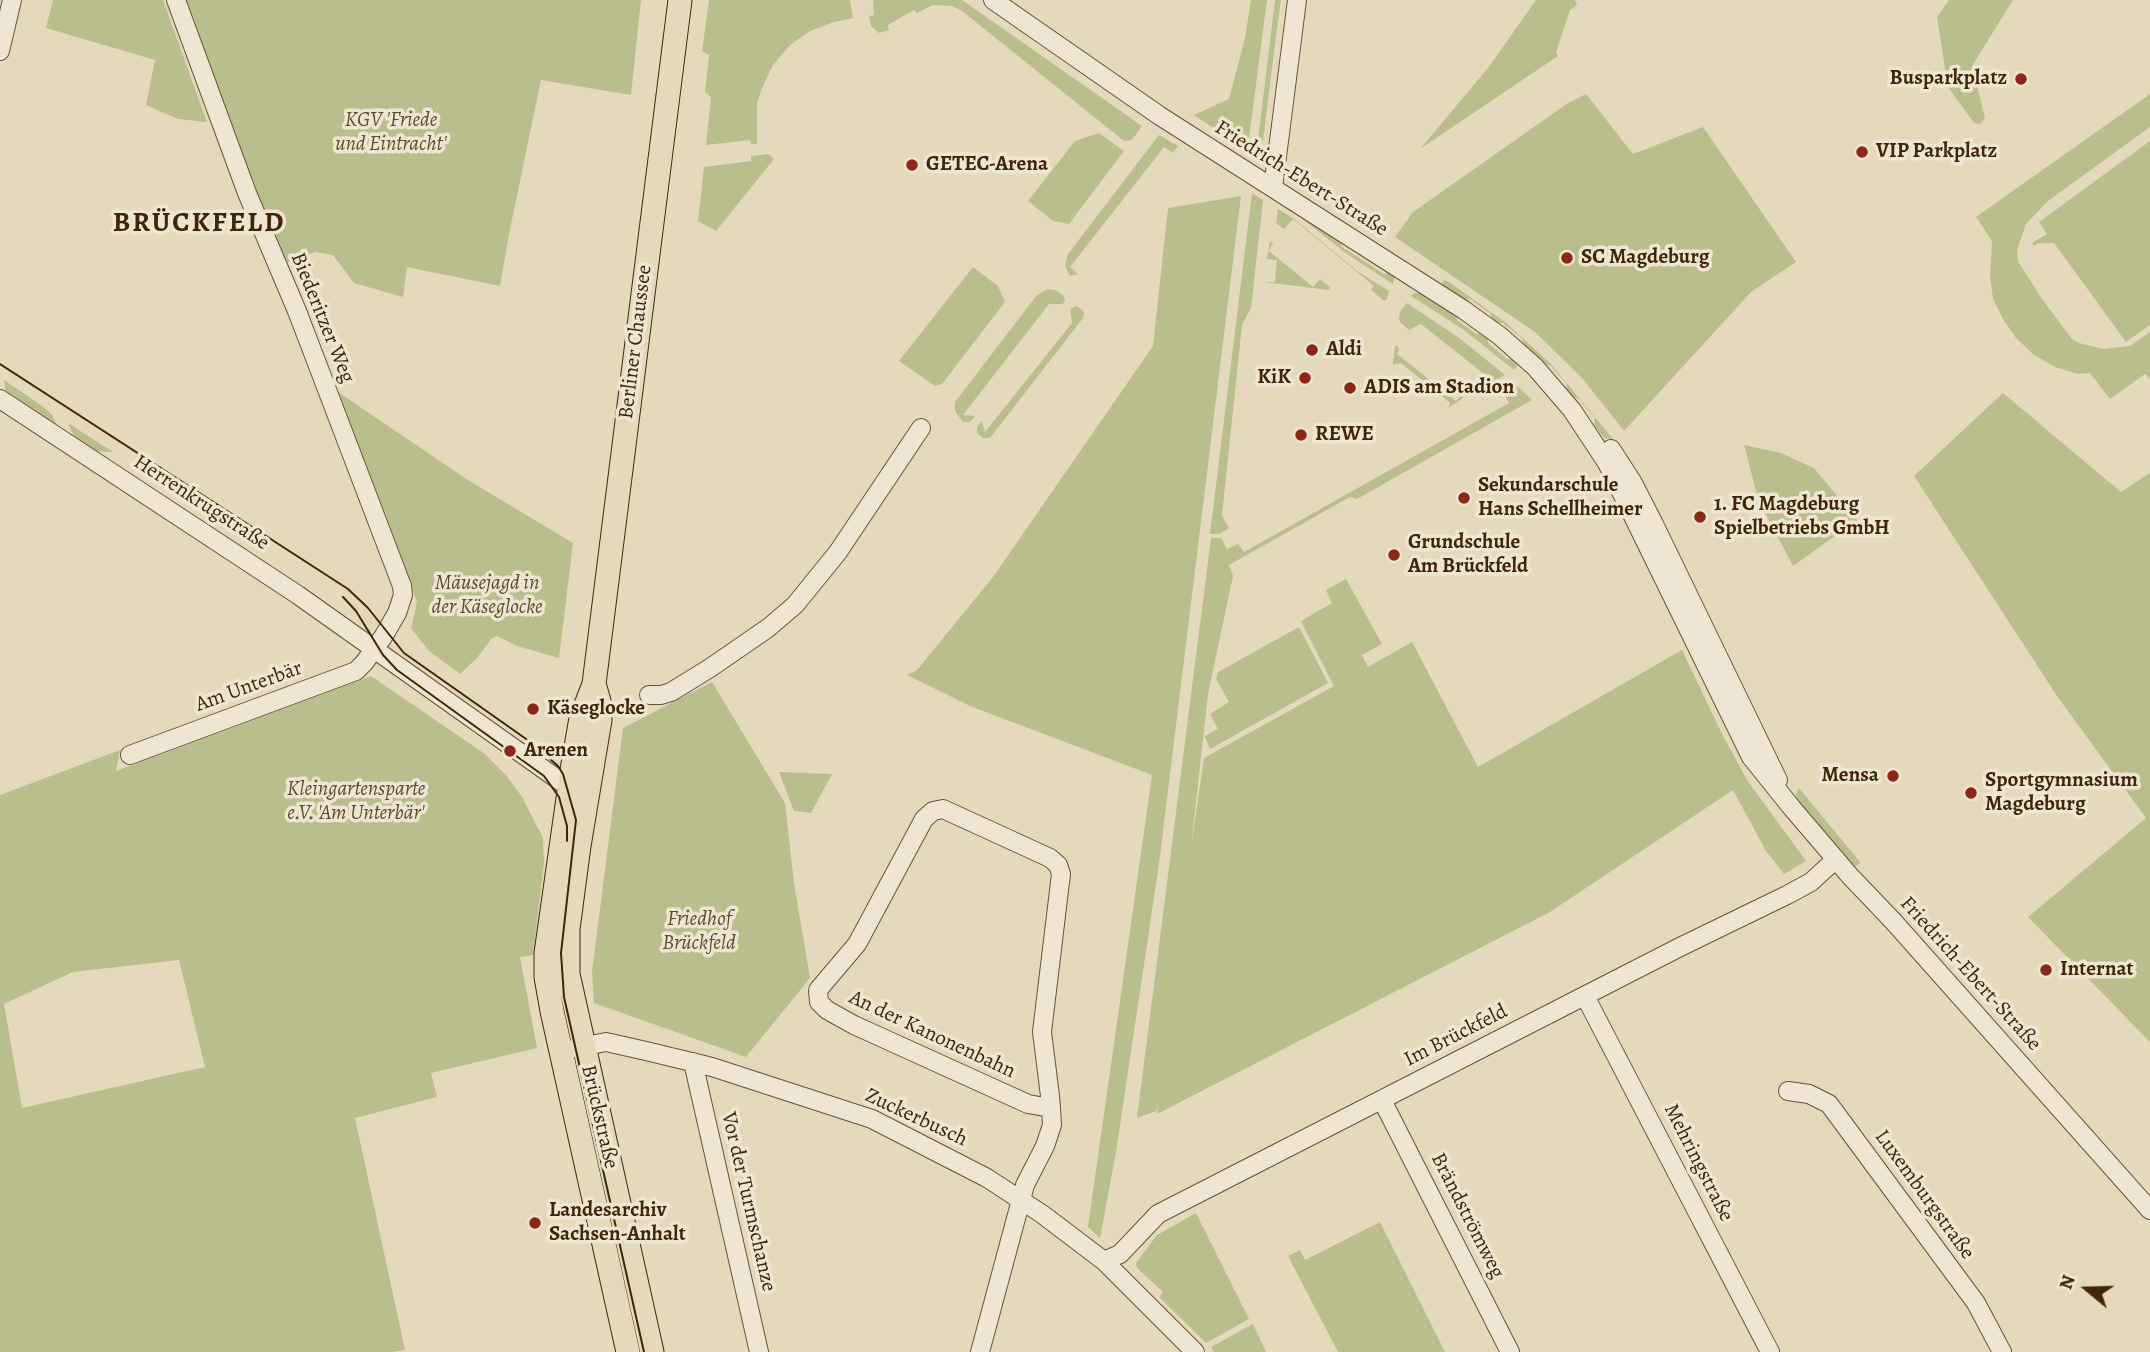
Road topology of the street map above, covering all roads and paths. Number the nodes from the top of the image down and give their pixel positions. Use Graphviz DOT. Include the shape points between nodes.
graph roads {
  1 [pos="12,0"];
  2 [pos="176,0"];
  3 [pos="680,0"];
  4 [pos="993,0"];
  5 [pos="1297,0"];
  6 [pos="0,51"];
  7 [pos="1273,188"];
  8 [pos="0,399"];
  9 [pos="920,428"];
  10 [pos="374,649"];
  11 [pos="649,695"];
  12 [pos="130,755"];
  13 [pos="578,791"];
  14 [pos="1836,859"];
  15 [pos="1585,996"];
  16 [pos="572,1048"];
  17 [pos="693,1062"];
  18 [pos="1788,1091"];
  19 [pos="1382,1100"];
  20 [pos="1051,1108"];
  21 [pos="2114,1171"];
  22 [pos="1021,1200"];
  23 [pos="2150,1210"];
  24 [pos="2150,1221"];
  25 [pos="1104,1261"];
  26 [pos="628,1352"];
  27 [pos="652,1352"];
  28 [pos="759,1352"];
  29 [pos="980,1352"];
  30 [pos="1195,1352"];
  31 [pos="1510,1352"];
  32 [pos="1770,1352"];
  33 [pos="2002,1352"];
  1 -- 6 [label="street"];
  2 -- 10 [label="street, Biederitzer Weg" via="402,586 397,613"];
  3 -- 13 [label="main road, Berliner Chaussee" via="594,684 581,718"];
  4 -- 7 [label="street, Friedrich-Ebert-Straße"];
  5 -- 7 [label="street"];
  7 -- 14 [label="street, Friedrich-Ebert-Straße" via="1464,310 1518,352 1597,432 1633,483 1792,808"];
  8 -- 10 [label="street, Herrenkrugstraße"];
  9 -- 11 [label="street" via="838,552 795,605 710,668 671,692"];
  10 -- 12 [label="street, Am Unterbär" via="356,671"];
  10 -- 13 [label="street, Herrenkrugstraße"];
  13 -- 16 [label="main road, Berliner Chaussee" via="567,959"];
  14 -- 15 [label="street, Im Brückfeld" via="1811,882"];
  14 -- 21 [label="street, Friedrich-Ebert-Straße"];
  15 -- 19 [label="street, Im Brückfeld"];
  15 -- 32 [label="street, Mehringstraße"];
  16 -- 17 [label="street, Zuckerbusch" via="615,1043"];
  16 -- 26 [label="main road, Brückstraße"];
  16 -- 27 [label="main road, Brückstraße"];
  17 -- 22 [label="street, Zuckerbusch" via="872,1119 953,1159"];
  17 -- 28 [label="street, Vor der Turmschanze"];
  18 -- 33 [label="street, Luxemburgstraße" via="1829,1104 1976,1303"];
  19 -- 25 [label="street, Im Brückfeld" via="1158,1214 1120,1254"];
  19 -- 31 [label="street, Brändströmweg"];
  20 -- 20 [label="street, An der Kanonenbahn" via="1042,1032 1060,869 1050,858 943,809 933,811 924,818 857,944 818,990 819,1002 867,1031 1028,1104"];
  20 -- 22 [label="street, An der Kanonenbahn" via="1050,1132"];
  21 -- 23 [label="street, Friedrich-Ebert-Straße"];
  21 -- 24 [label="street, Friedrich-Ebert-Straße"];
  22 -- 25 [label="street, Zuckerbusch"];
  22 -- 29 [label="street"];
  25 -- 30 [label="street, Zuckerbusch"];
}
